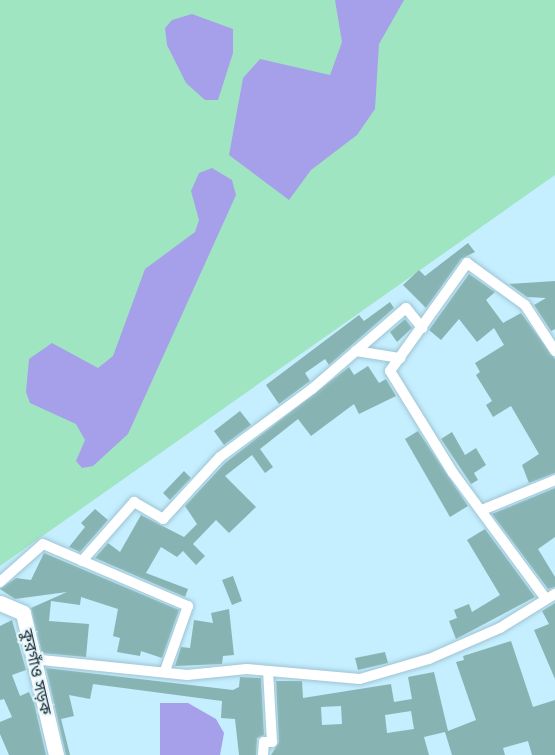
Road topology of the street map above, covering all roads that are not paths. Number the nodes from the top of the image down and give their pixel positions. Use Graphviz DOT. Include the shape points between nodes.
graph roads {
  1 [pos="422,328"];
  2 [pos="356,351"];
  3 [pos="555,351"];
  4 [pos="400,358"];
  5 [pos="555,480"];
  6 [pos="482,510"];
  7 [pos="82,561"];
  8 [pos="0,582"];
  9 [pos="550,597"];
  10 [pos="0,603"];
  11 [pos="32,659"];
  12 [pos="165,671"];
  13 [pos="268,671"];
  14 [pos="56,755"];
  15 [pos="263,755"];
  1 -- 2 [label="street" via="406,308"];
  1 -- 3 [label="street" via="467,263 525,305"];
  1 -- 4 [label="street"];
  2 -- 4 [label="street"];
  2 -- 7 [label="street" via="220,457 163,519 134,502"];
  4 -- 6 [label="street" via="390,371 453,473"];
  5 -- 6 [label="street"];
  6 -- 9 [label="street"];
  7 -- 8 [label="street" via="43,544"];
  7 -- 12 [label="street" via="188,606"];
  9 -- 13 [label="street" via="500,628 429,659 360,679"];
  10 -- 11 [label="street, কুরগাঁও সড়ক" via="23,613"];
  11 -- 12 [label="street"];
  11 -- 14 [label="street, কুরগাঁও সড়ক"];
  12 -- 13 [label="street" via="187,675"];
  13 -- 15 [label="street" via="272,742 264,742"];
}
